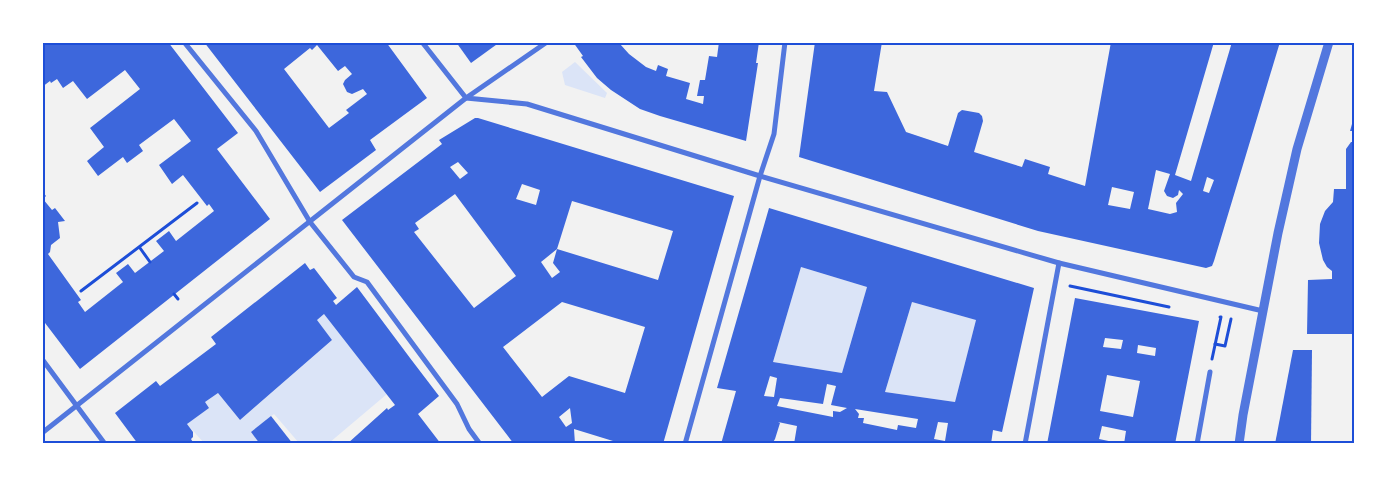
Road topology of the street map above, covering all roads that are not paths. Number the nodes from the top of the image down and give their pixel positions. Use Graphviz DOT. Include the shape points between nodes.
graph roads {
  1 [pos="184,42"];
  2 [pos="422,42"];
  3 [pos="546,42"];
  4 [pos="785,42"];
  5 [pos="1329,42"];
  6 [pos="466,98"];
  7 [pos="760,176"];
  8 [pos="310,222"];
  9 [pos="1059,263"];
  10 [pos="1263,311"];
  11 [pos="42,359"];
  12 [pos="1210,372"];
  13 [pos="77,406"];
  14 [pos="42,432"];
  15 [pos="106,444"];
  16 [pos="480,444"];
  17 [pos="685,444"];
  18 [pos="1025,444"];
  19 [pos="1197,444"];
  20 [pos="1239,444"];
  1 -- 8 [label="street" via="256,131"];
  2 -- 6 [label="street"];
  3 -- 6 [label="street"];
  4 -- 7 [label="street" via="774,134"];
  5 -- 10 [label="street" via="1297,149"];
  6 -- 7 [label="street" via="527,104"];
  6 -- 8 [label="street"];
  7 -- 9 [label="street"];
  7 -- 17 [label="street"];
  8 -- 13 [label="street"];
  8 -- 16 [label="street" via="354,277 367,282 457,404"];
  9 -- 10 [label="street"];
  9 -- 18 [label="street"];
  10 -- 20 [label="street"];
  11 -- 13 [label="street"];
  12 -- 19 [label="street"];
  13 -- 14 [label="street"];
  13 -- 15 [label="street"];
}
